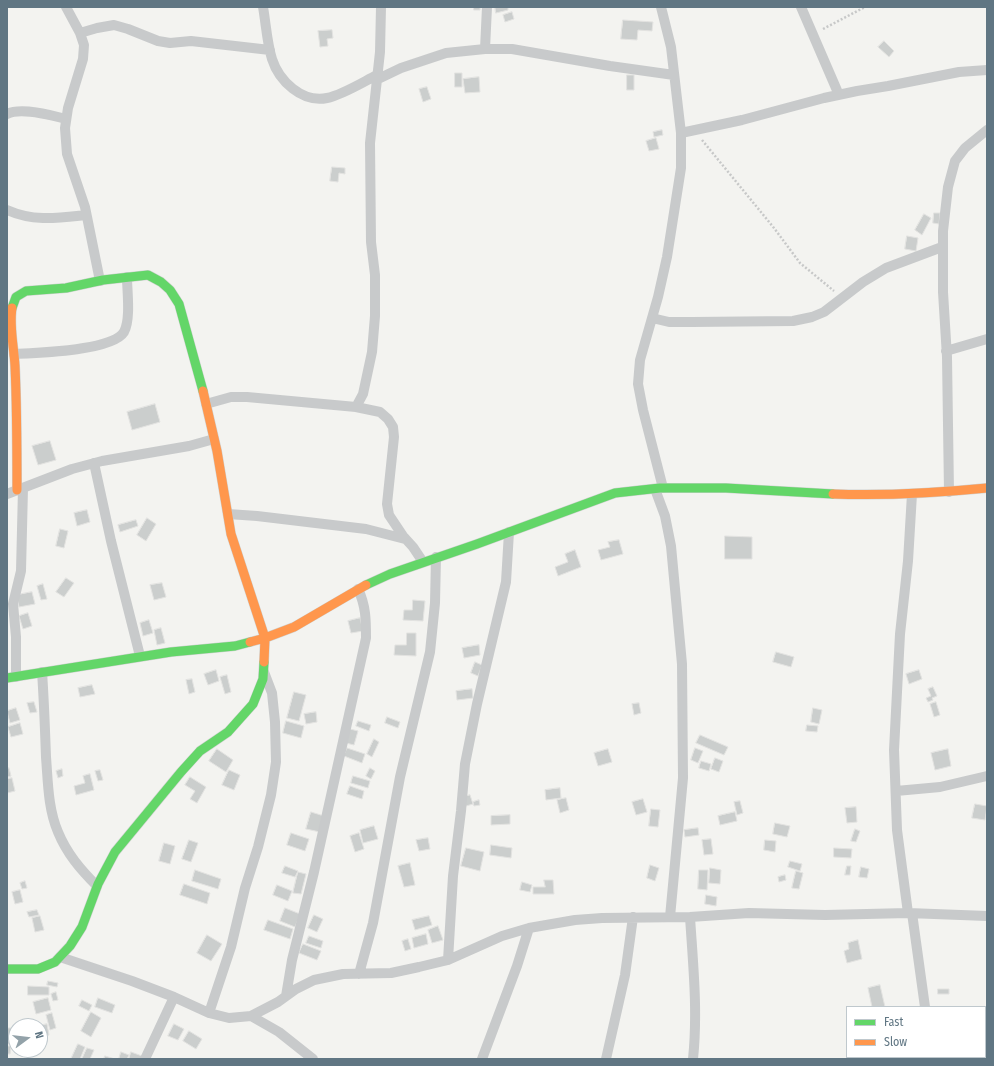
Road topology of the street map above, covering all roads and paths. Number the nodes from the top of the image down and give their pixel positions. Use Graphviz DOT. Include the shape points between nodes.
graph roads {
  1 [pos="66,7"];
  2 [pos="264,7"];
  3 [pos="381,7"];
  4 [pos="487,7"];
  5 [pos="661,7"];
  6 [pos="801,7"];
  7 [pos="865,7"];
  8 [pos="80,33"];
  9 [pos="812,34"];
  10 [pos="485,49"];
  11 [pos="270,50"];
  12 [pos="987,70"];
  13 [pos="674,75"];
  14 [pos="377,78"];
  15 [pos="839,95"];
  16 [pos="7,114"];
  17 [pos="66,119"];
  18 [pos="987,130"];
  19 [pos="693,131"];
  20 [pos="681,133"];
  21 [pos="7,210"];
  22 [pos="86,215"];
  23 [pos="942,247"];
  24 [pos="127,277"];
  25 [pos="100,281"];
  26 [pos="842,297"];
  27 [pos="652,318"];
  28 [pos="987,339"];
  29 [pos="946,351"];
  30 [pos="12,360"];
  31 [pos="206,404"];
  32 [pos="356,407"];
  33 [pos="214,439"];
  34 [pos="94,463"];
  35 [pos="659,488"];
  36 [pos="987,488"];
  37 [pos="16,491"];
  38 [pos="949,492"];
  39 [pos="912,494"];
  40 [pos="228,514"];
  41 [pos="509,532"];
  42 [pos="405,539"];
  43 [pos="436,557"];
  44 [pos="422,562"];
  45 [pos="358,589"];
  46 [pos="265,638"];
  47 [pos="140,656"];
  48 [pos="263,671"];
  49 [pos="42,672"];
  50 [pos="11,677"];
  51 [pos="987,776"];
  52 [pos="896,791"];
  53 [pos="97,886"];
  54 [pos="910,913"];
  55 [pos="987,916"];
  56 [pos="633,917"];
  57 [pos="670,917"];
  58 [pos="690,917"];
  59 [pos="529,928"];
  60 [pos="60,957"];
  61 [pos="448,960"];
  62 [pos="7,969"];
  63 [pos="359,974"];
  64 [pos="286,996"];
  65 [pos="174,997"];
  66 [pos="925,1006"];
  67 [pos="209,1013"];
  68 [pos="251,1016"];
  69 [pos="145,1059"];
  70 [pos="313,1059"];
  71 [pos="482,1059"];
  72 [pos="606,1059"];
  73 [pos="693,1059"];
  1 -- 8 [label="street"];
  2 -- 11 [label="street"];
  3 -- 14 [label="street"];
  4 -- 10 [label="street"];
  5 -- 13 [label="street" via="671,47"];
  6 -- 9 [label="street"];
  7 -- 9 [label="path"];
  8 -- 11 [label="street" via="114,25 170,43 191,41"];
  8 -- 17 [label="street" via="84,45 83,59"];
  9 -- 15 [label="street"];
  10 -- 13 [label="street" via="512,49"];
  10 -- 14 [label="street" via="446,53"];
  11 -- 14 [label="street" via="279,75 304,96 328,98"];
  12 -- 15 [label="street" via="959,72"];
  13 -- 20 [label="street"];
  14 -- 32 [label="street" via="370,143 375,316 372,352 362,394"];
  15 -- 19 [label="street"];
  16 -- 17 [label="street" via="29,112"];
  17 -- 22 [label="street" via="67,154"];
  18 -- 23 [label="street" via="965,148 955,161 948,187"];
  19 -- 20 [label="street"];
  19 -- 26 [label="path" via="707,144 800,263"];
  20 -- 27 [label="street" via="681,168 667,258"];
  21 -- 22 [label="street" via="33,218"];
  22 -- 25 [label="street"];
  23 -- 26 [label="street" via="886,268"];
  23 -- 29 [label="street"];
  24 -- 25 [label="street"];
  24 -- 30 [label="street" via="127,324 116,339 101,345"];
  24 -- 31 [label="street" via="148,275 170,290 179,304"];
  25 -- 30 [label="street" via="18,295 14,300 11,318"];
  26 -- 27 [label="street" via="824,312 793,321 669,322"];
  27 -- 35 [label="street" via="640,360 638,384"];
  28 -- 29 [label="street"];
  29 -- 38 [label="street"];
  30 -- 37 [label="street"];
  31 -- 32 [label="street" via="231,397 247,397"];
  31 -- 33 [label="street"];
  32 -- 42 [label="street" via="380,412 393,427 387,504 389,514"];
  33 -- 34 [label="street"];
  33 -- 40 [label="street"];
  34 -- 37 [label="street"];
  34 -- 47 [label="street"];
  35 -- 39 [label="street" via="726,488 858,495"];
  35 -- 41 [label="street" via="615,493"];
  35 -- 57 [label="street" via="671,546 682,664 683,778"];
  36 -- 38 [label="street"];
  37 -- 50 [label="street" via="21,572 13,604 16,637"];
  38 -- 39 [label="street"];
  39 -- 52 [label="street" via="900,634 894,750"];
  40 -- 42 [label="street" via="359,528"];
  40 -- 46 [label="street" via="231,534"];
  41 -- 43 [label="street"];
  41 -- 61 [label="street" via="506,582 465,764 453,876"];
  42 -- 44 [label="street"];
  43 -- 44 [label="street"];
  43 -- 63 [label="street" via="430,652 400,777 373,923"];
  44 -- 45 [label="street"];
  45 -- 46 [label="street" via="294,627"];
  45 -- 64 [label="street" via="364,601 366,638"];
  46 -- 47 [label="street" via="235,646"];
  46 -- 48 [label="street"];
  47 -- 49 [label="street"];
  48 -- 53 [label="street" via="263,679 253,704 228,732 200,751 181,772 115,852"];
  48 -- 67 [label="street" via="272,693 275,722 276,762 271,795 231,947"];
  49 -- 50 [label="street"];
  49 -- 53 [label="street" via="51,812 66,849 79,868"];
  51 -- 52 [label="street" via="940,787"];
  52 -- 54 [label="street" via="897,830"];
  53 -- 60 [label="street" via="82,927"];
  54 -- 55 [label="street"];
  54 -- 58 [label="street" via="749,913"];
  54 -- 66 [label="street"];
  56 -- 57 [label="street"];
  56 -- 59 [label="street" via="575,920"];
  56 -- 72 [label="street" via="625,975"];
  57 -- 58 [label="street"];
  58 -- 73 [label="street" via="696,1004"];
  59 -- 61 [label="street" via="502,936"];
  59 -- 71 [label="street"];
  60 -- 62 [label="street" via="38,969"];
  60 -- 65 [label="street"];
  61 -- 63 [label="street" via="391,973"];
  63 -- 64 [label="street" via="343,974 314,980"];
  64 -- 68 [label="street"];
  65 -- 67 [label="street"];
  65 -- 69 [label="street"];
  67 -- 68 [label="street" via="228,1018"];
  68 -- 70 [label="street" via="279,1032"];
}
